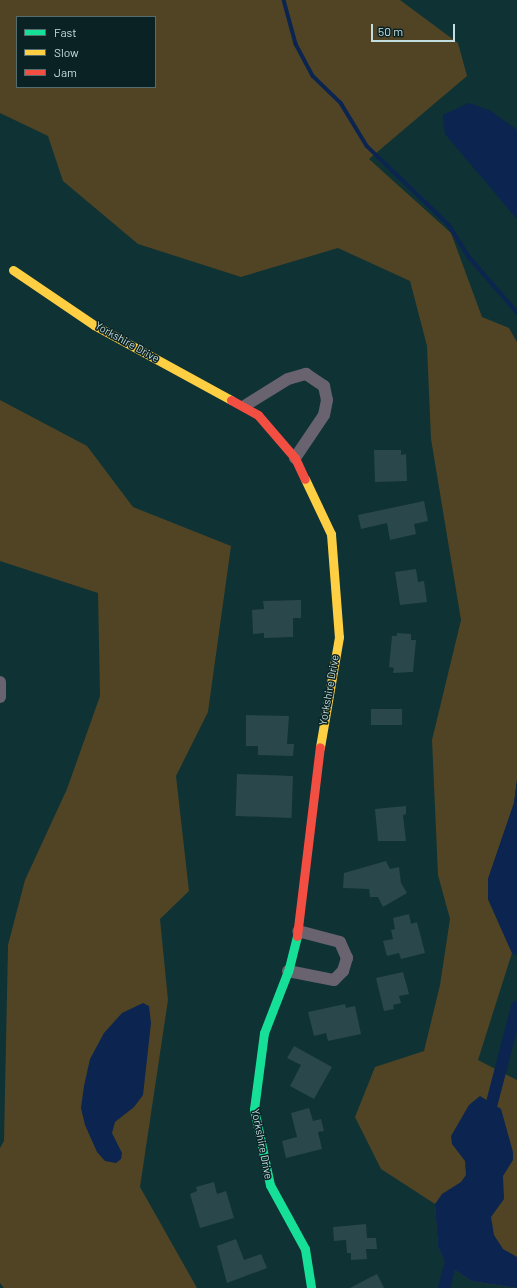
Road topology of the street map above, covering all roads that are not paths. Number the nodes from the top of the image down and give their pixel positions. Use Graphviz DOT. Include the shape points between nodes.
graph roads {
  1 [pos="13,270"];
  2 [pos="246,405"];
  3 [pos="295,458"];
  4 [pos="0,682"];
  5 [pos="1,696"];
  6 [pos="298,930"];
  7 [pos="288,971"];
  8 [pos="312,1288"];
  1 -- 2 [label="street, Yorkshire Drive" via="94,325"];
  2 -- 3 [label="street, Yorkshire Drive" via="258,415"];
  2 -- 3 [label="street" via="288,379 306,374 324,386 327,400 324,415"];
  3 -- 6 [label="street, Yorkshire Drive" via="331,534 339,637 324,714"];
  4 -- 5 [label="street"];
  6 -- 7 [label="street, Yorkshire Drive"];
  6 -- 7 [label="street" via="340,942 347,958 343,972 334,980"];
  7 -- 8 [label="street, Yorkshire Drive" via="264,1033 254,1109 270,1185 305,1249"];
}
